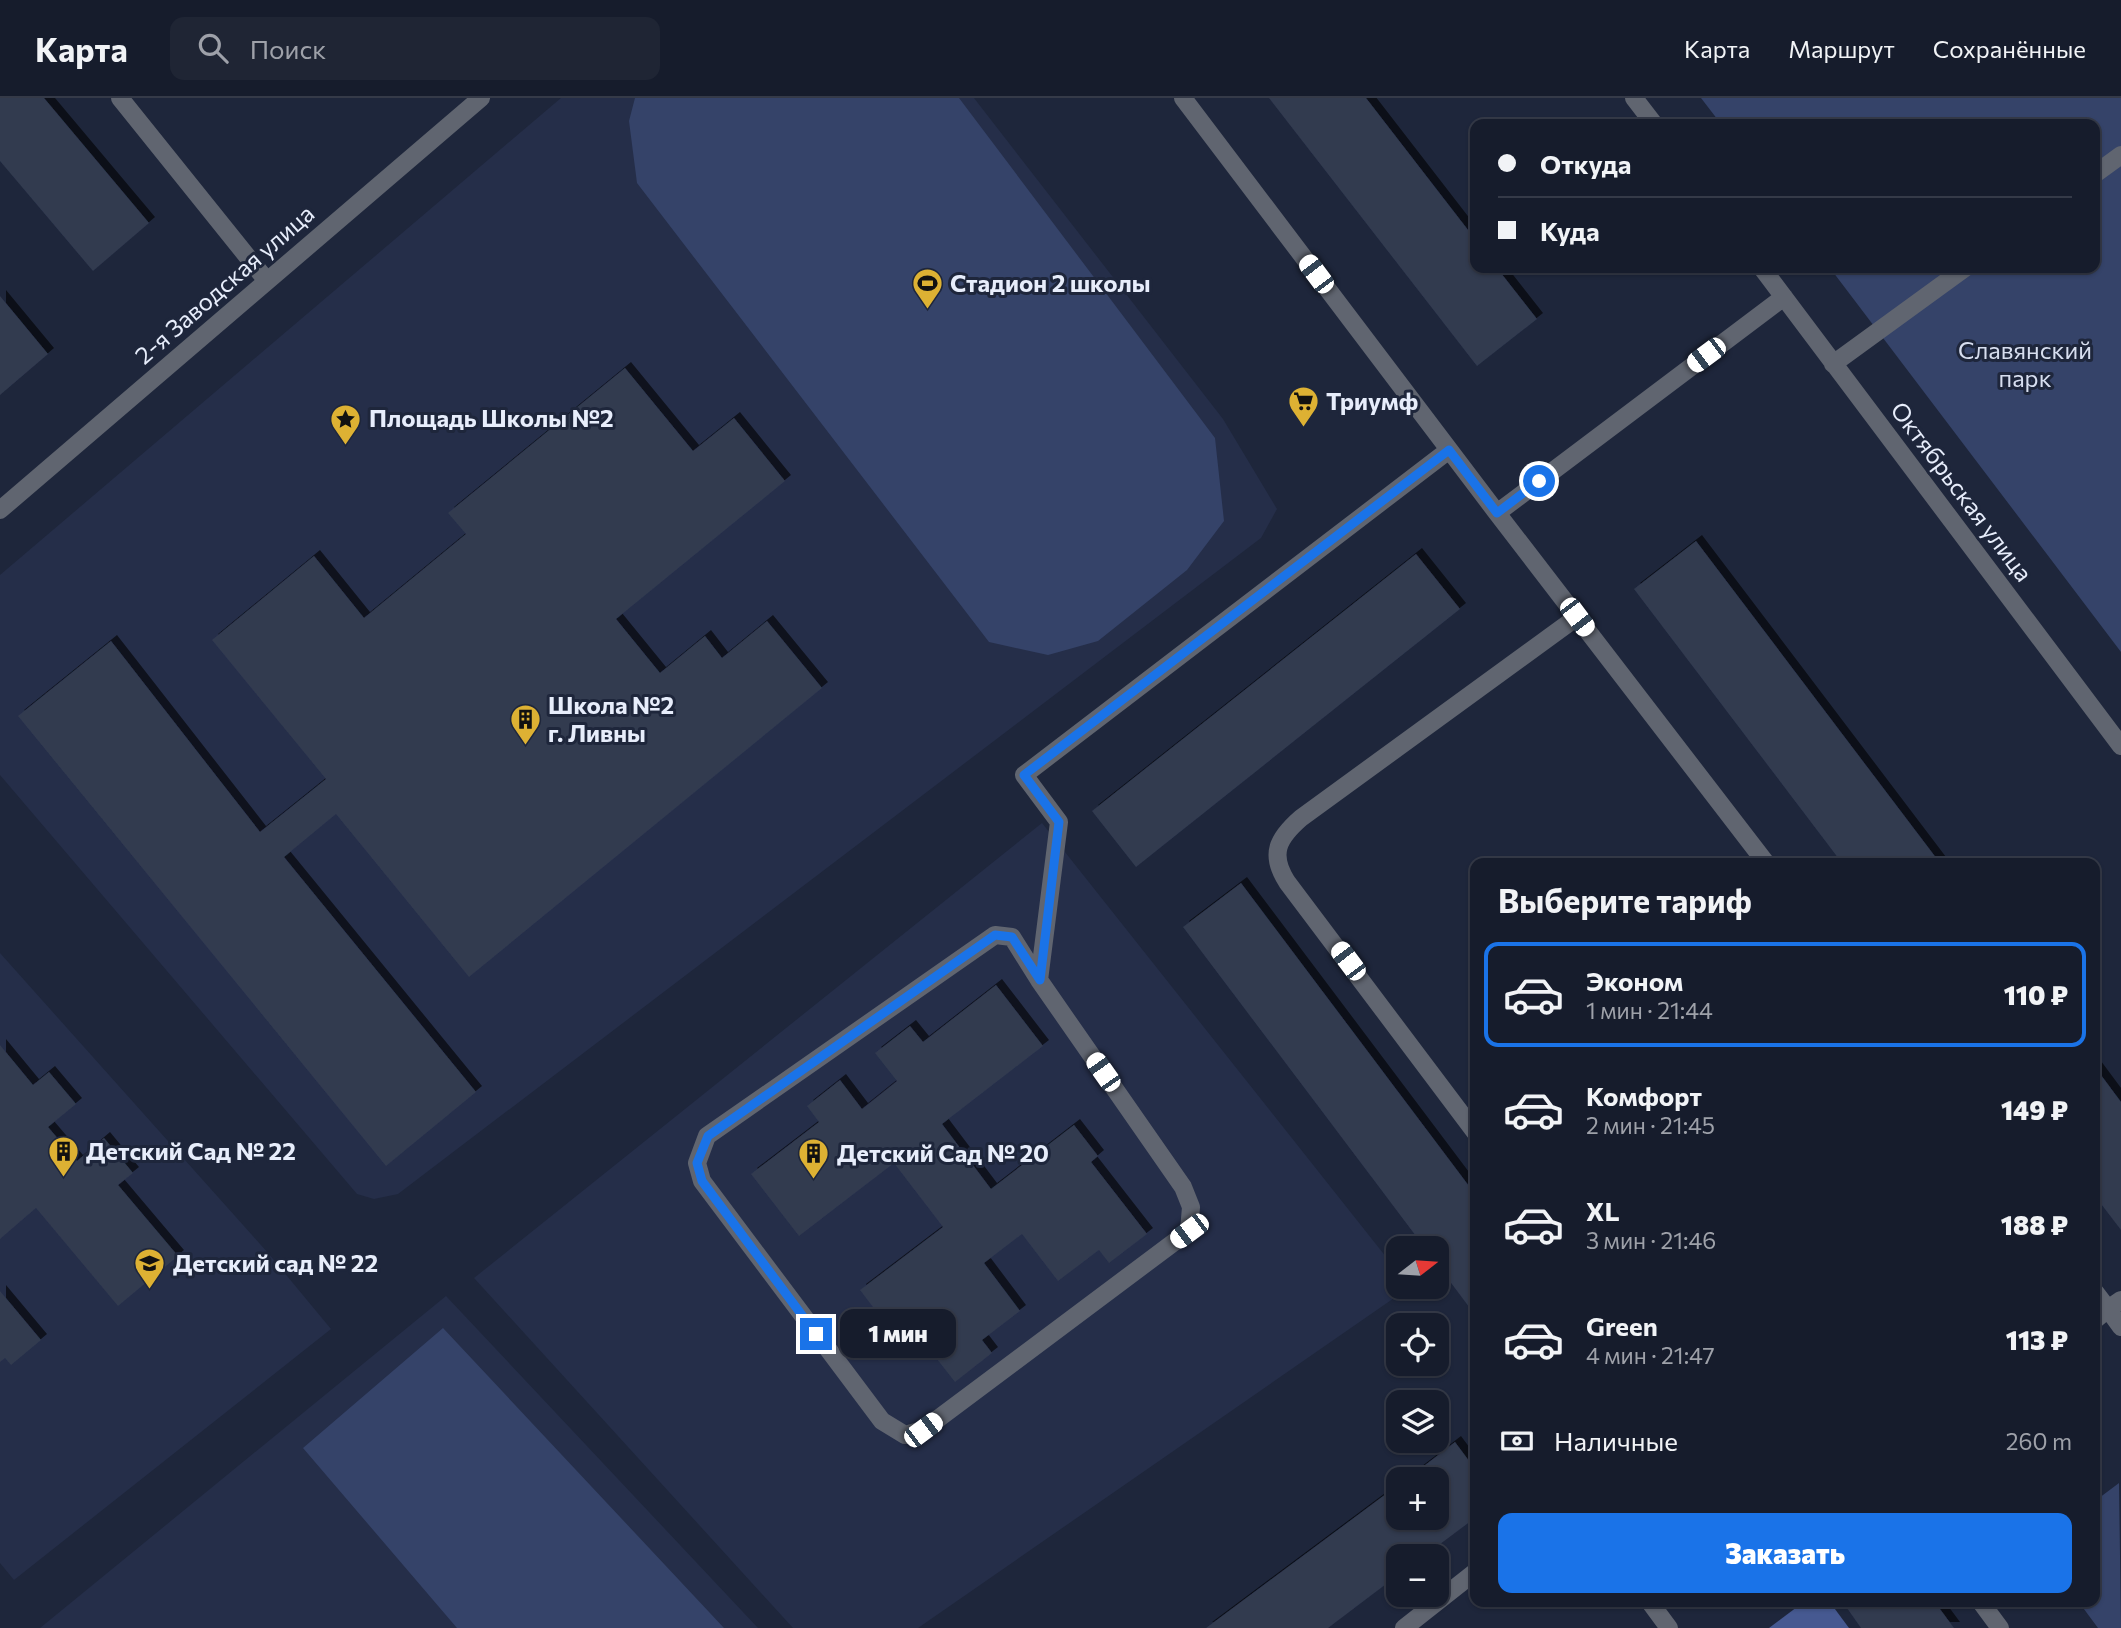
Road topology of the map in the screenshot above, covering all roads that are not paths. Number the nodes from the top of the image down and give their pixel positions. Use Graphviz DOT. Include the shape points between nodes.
graph roads {
  1 [pos="120,98"];
  2 [pos="481,98"];
  3 [pos="1183,98"];
  4 [pos="1634,98"];
  5 [pos="1650,119"];
  6 [pos="2121,155"];
  7 [pos="2100,170"];
  8 [pos="1766,273"];
  9 [pos="1958,273"];
  10 [pos="267,281"];
  11 [pos="1784,297"];
  12 [pos="1833,364"];
  13 [pos="1449,450"];
  14 [pos="0,510"];
  15 [pos="1497,513"];
  16 [pos="1577,617"];
  17 [pos="2121,746"];
  18 [pos="1762,858"];
  19 [pos="1040,980"];
  20 [pos="1470,1125"];
  21 [pos="2108,1310"];
  22 [pos="2121,1327"];
  23 [pos="1470,1576"];
  24 [pos="1653,1607"];
  25 [pos="1984,1607"];
  26 [pos="1404,1628"];
  27 [pos="1669,1628"];
  28 [pos="2000,1628"];
  1 -- 10 [label="street"];
  2 -- 10 [label="street, 2-я Заводская улица"];
  3 -- 13 [label="street"];
  4 -- 5 [label="street"];
  6 -- 7 [label="street"];
  8 -- 11 [label="street, Октябрьская улица"];
  9 -- 12 [label="street"];
  10 -- 14 [label="street, 2-я Заводская улица"];
  11 -- 12 [label="street, Октябрьская улица"];
  11 -- 15 [label="street"];
  12 -- 17 [label="street, Октябрьская улица"];
  13 -- 15 [label="street"];
  13 -- 19 [label="street" via="1024,775 1059,822"];
  15 -- 16 [label="street"];
  16 -- 18 [label="street"];
  16 -- 20 [label="street" via="1301,818 1286,831 1278,848 1279,865 1287,881"];
  19 -- 19 [label="street" via="1183,1187 1191,1207 1189,1231 923,1430 905,1435 882,1421 702,1181 697,1163 708,1136 995,935 1012,937"];
  21 -- 22 [label="street"];
  23 -- 26 [label="street"];
  24 -- 27 [label="street"];
  25 -- 28 [label="street"];
}
